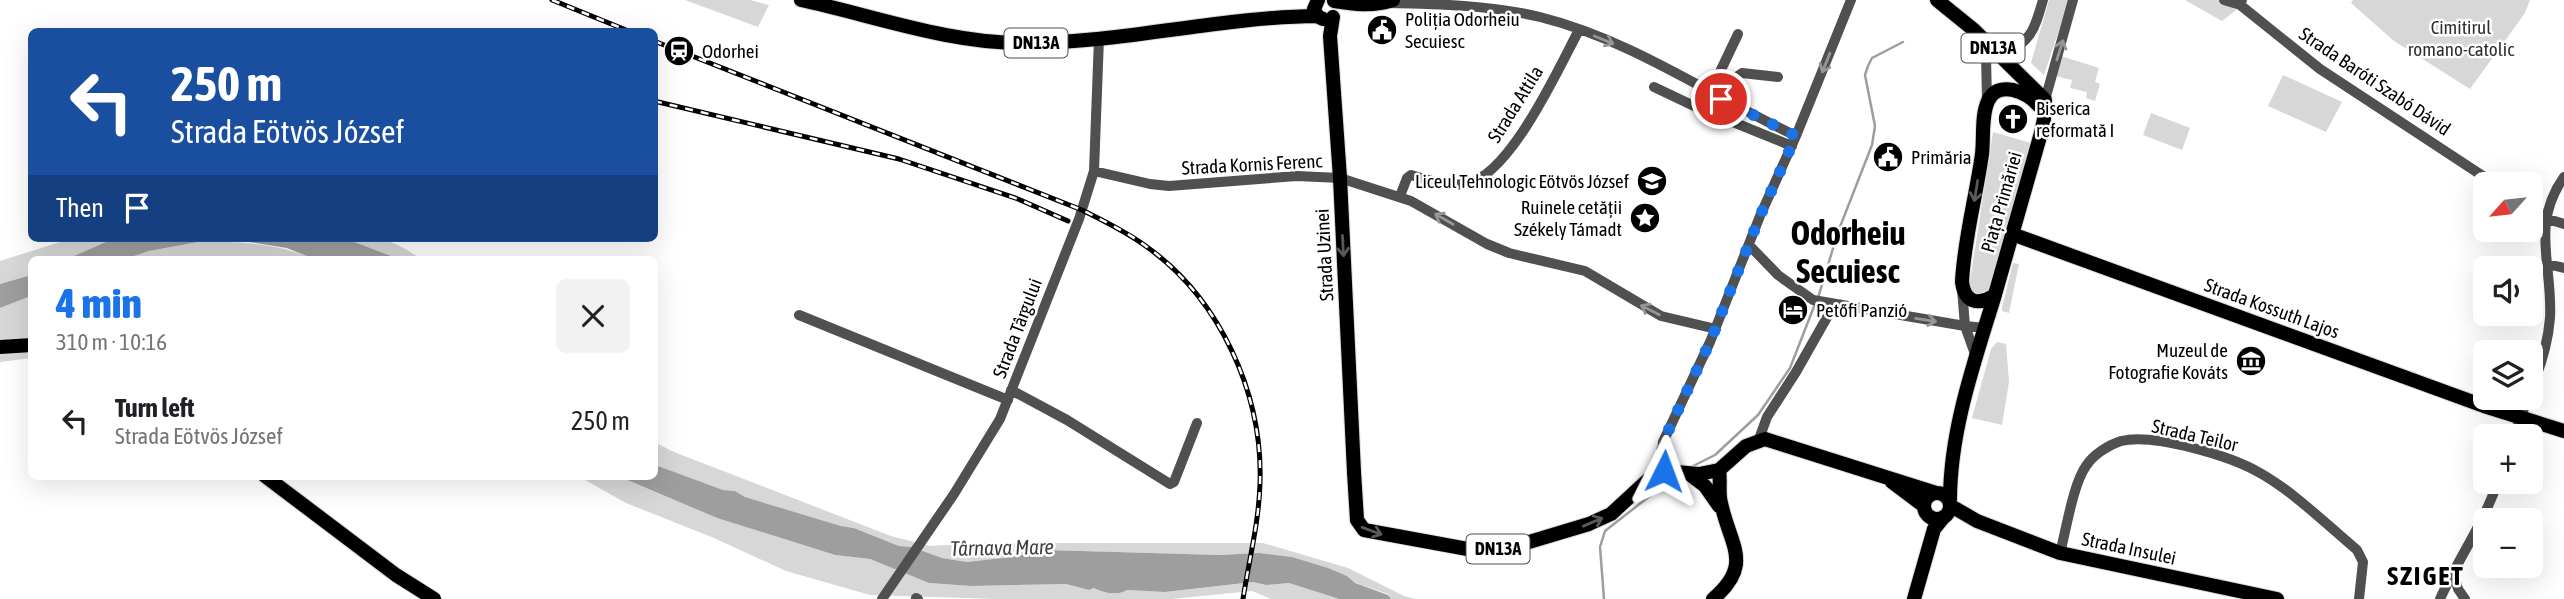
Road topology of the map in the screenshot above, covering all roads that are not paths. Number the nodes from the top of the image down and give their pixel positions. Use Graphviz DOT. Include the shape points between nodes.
graph roads {
  1 [pos="802,0"];
  2 [pos="1851,0"];
  3 [pos="1937,0"];
  4 [pos="2043,0"];
  5 [pos="2073,0"];
  6 [pos="2224,0"];
  7 [pos="1388,2"];
  8 [pos="1442,2"];
  9 [pos="2240,2"];
  10 [pos="1325,8"];
  11 [pos="1579,30"];
  12 [pos="1974,30"];
  13 [pos="1738,34"];
  14 [pos="1099,38"];
  15 [pos="2003,57"];
  16 [pos="1778,77"];
  17 [pos="1654,87"];
  18 [pos="1710,93"];
  19 [pos="1721,99"];
  20 [pos="2045,100"];
  21 [pos="1987,105"];
  22 [pos="2044,119"];
  23 [pos="1794,141"];
  24 [pos="1094,171"];
  25 [pos="2477,172"];
  26 [pos="2564,177"];
  27 [pos="1340,178"];
  28 [pos="1399,196"];
  29 [pos="2545,218"];
  30 [pos="2564,224"];
  31 [pos="2012,234"];
  32 [pos="1749,244"];
  33 [pos="2547,264"];
  34 [pos="2564,268"];
  35 [pos="1962,288"];
  36 [pos="1995,295"];
  37 [pos="1834,305"];
  38 [pos="799,315"];
  39 [pos="1965,326"];
  40 [pos="1984,328"];
  41 [pos="1716,329"];
  42 [pos="28,345"];
  43 [pos="0,347"];
  44 [pos="2543,350"];
  45 [pos="1975,355"];
  46 [pos="1010,395"];
  47 [pos="2522,410"];
  48 [pos="2519,417"];
  49 [pos="1197,423"];
  50 [pos="2517,424"];
  51 [pos="2564,431"];
  52 [pos="1753,443"];
  53 [pos="1715,471"];
  54 [pos="1678,472"];
  55 [pos="1882,476"];
  56 [pos="270,480"];
  57 [pos="2494,494"];
  58 [pos="1713,496"];
  59 [pos="1944,504"];
  60 [pos="1925,509"];
  61 [pos="1723,513"];
  62 [pos="2060,553"];
  63 [pos="1923,564"];
  64 [pos="2452,570"];
  65 [pos="2257,597"];
  66 [pos="434,599"];
  67 [pos="882,599"];
  68 [pos="1713,599"];
  69 [pos="1914,599"];
  70 [pos="2277,599"];
  71 [pos="2359,599"];
  72 [pos="2440,599"];
  73 [pos="2465,599"];
  1 -- 14 [label="main road, DN13A" via="982,40 1026,43"];
  2 -- 23 [label="street, one-way"];
  3 -- 12 [label="main road, DN13A"];
  4 -- 15 [label="street" via="2030,37"];
  20 -- 5 [label="street, one-way"];
  6 -- 9 [label="street, Strada Baróti Szabó Dávid"];
  7 -- 8 [label="street"];
  7 -- 10 [label="main road, DN13A"];
  8 -- 11 [label="street" via="1521,13"];
  9 -- 25 [label="street, Strada Baróti Szabó Dávid" via="2320,68"];
  10 -- 14 [label="main road, DN13A"];
  10 -- 27 [label="main road, Strada Uzinei / DN13A"];
  11 -- 18 [label="street, one-way" via="1648,58"];
  11 -- 28 [label="street, Strada Attila" via="1534,113 1498,163 1466,184 1412,175 1406,178"];
  12 -- 15 [label="main road, DN13A"];
  12 -- 21 [label="street, Piața Primăriei" via="1986,55"];
  13 -- 18 [label="street"];
  14 -- 24 [label="street, Strada Târgului"];
  15 -- 20 [label="main road, DN13A"];
  16 -- 19 [label="street" via="1742,73"];
  17 -- 23 [label="street" via="1719,117"];
  18 -- 19 [label="street"];
  19 -- 23 [label="street"];
  20 -- 22 [label="main road, Piața Primăriei"];
  21 -- 22 [label="main road" via="1997,92 2014,90 2033,99"];
  21 -- 35 [label="main road, Piața Primăriei, one-way"];
  22 -- 31 [label="main road, Piața Primăriei"];
  23 -- 32 [label="street"];
  24 -- 27 [label="street, Strada Kornis Ferenc" via="1169,186 1297,176"];
  24 -- 46 [label="street, Strada Târgului"];
  26 -- 29 [label="street" via="2554,190"];
  27 -- 28 [label="street, Strada Kornis Ferenc"];
  27 -- 54 [label="main road, Strada Uzinei / DN13A, one-way" via="1357,520 1364,530 1492,550 1589,524 1611,514 1648,480"];
  41 -- 28 [label="street, Strada Kornis Ferenc, one-way" via="1661,316 1576,267 1498,249"];
  29 -- 30 [label="street"];
  29 -- 33 [label="street"];
  31 -- 36 [label="main road, Piața Primăriei"];
  31 -- 48 [label="main road, Strada Kossuth Lajos"];
  32 -- 37 [label="street" via="1778,275 1817,301"];
  32 -- 41 [label="street"];
  33 -- 34 [label="street"];
  33 -- 44 [label="street" via="2550,317"];
  35 -- 36 [label="main road" via="1975,302"];
  35 -- 39 [label="street, Piața Primăriei"];
  36 -- 40 [label="main road, Piața Primăriei"];
  37 -- 39 [label="street, one-way"];
  37 -- 52 [label="street"];
  38 -- 46 [label="street"];
  39 -- 40 [label="street"];
  39 -- 45 [label="street, Piața Primăriei"];
  40 -- 45 [label="main road, Piața Primăriei"];
  41 -- 54 [label="street" via="1663,442 1662,453"];
  42 -- 43 [label="main road"];
  45 -- 59 [label="main road, Piața Primăriei"];
  46 -- 49 [label="street" via="1067,420 1170,484"];
  46 -- 67 [label="street, Strada Târgului" via="1000,419"];
  47 -- 48 [label="street"];
  48 -- 50 [label="street"];
  48 -- 51 [label="main road, Strada Kossuth Lajos"];
  52 -- 53 [label="main road"];
  52 -- 55 [label="main road" via="1774,440"];
  53 -- 54 [label="main road"];
  53 -- 58 [label="main road"];
  53 -- 61 [label="main road"];
  54 -- 58 [label="main road" via="1702,483"];
  55 -- 59 [label="main road"];
  55 -- 60 [label="main road"];
  56 -- 66 [label="main road" via="377,562"];
  57 -- 64 [label="street"];
  58 -- 61 [label="main road"];
  59 -- 60 [label="main road" via="1927,497"];
  59 -- 60 [label="main road" via="1933,519"];
  59 -- 62 [label="main road, Strada Insulei"];
  59 -- 63 [label="main road, Piața Primăriei"];
  60 -- 63 [label="main road"];
  61 -- 68 [label="main road" via="1737,561 1735,574"];
  62 -- 65 [label="main road, Strada Insulei"];
  62 -- 71 [label="street, Strada Teilor" via="2081,475 2096,455 2122,441 2178,445 2260,472 2357,550 2363,562"];
  63 -- 69 [label="main road"];
  64 -- 72 [label="street"];
  64 -- 73 [label="street"];
  65 -- 70 [label="main road, Strada Insulei"];
}
